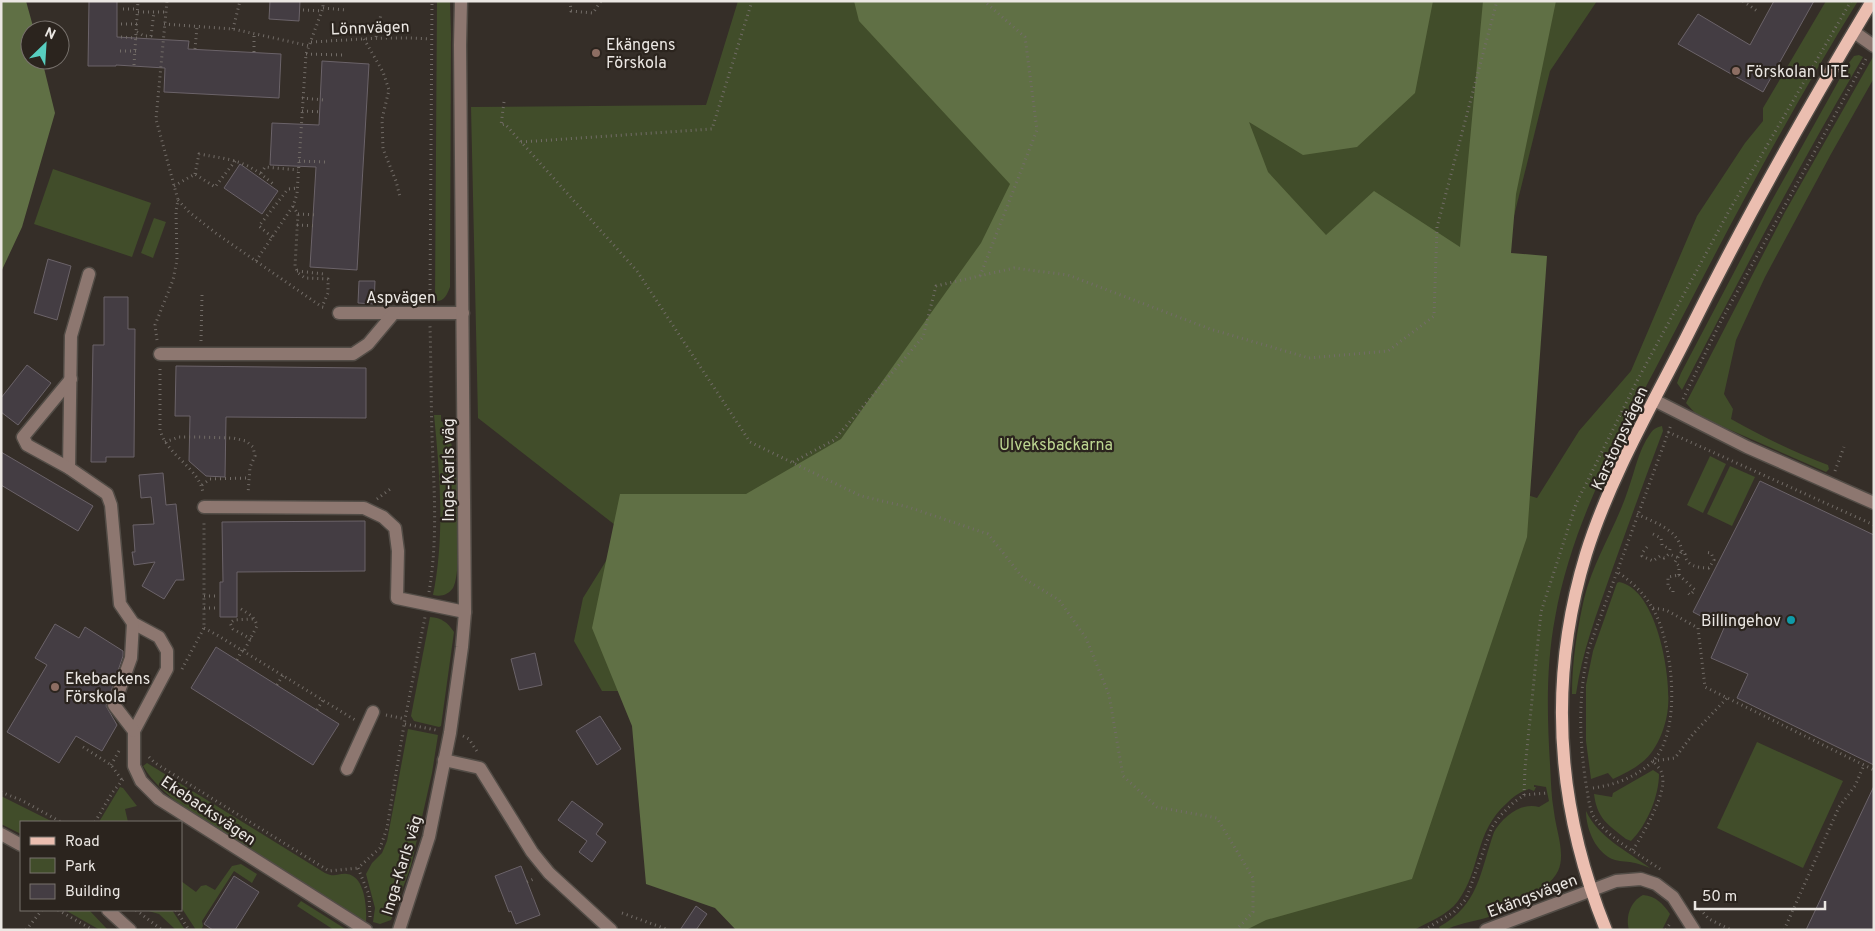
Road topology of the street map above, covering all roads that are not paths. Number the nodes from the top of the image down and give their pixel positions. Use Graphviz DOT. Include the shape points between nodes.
graph roads {
  1 [pos="461,1"];
  2 [pos="1872,1"];
  3 [pos="1854,32"];
  4 [pos="1874,46"];
  5 [pos="89,274"];
  6 [pos="339,313"];
  7 [pos="394,313"];
  8 [pos="463,313"];
  9 [pos="160,354"];
  10 [pos="70,379"];
  11 [pos="1654,400"];
  12 [pos="69,468"];
  13 [pos="1874,503"];
  14 [pos="204,507"];
  15 [pos="465,612"];
  16 [pos="133,623"];
  17 [pos="373,712"];
  18 [pos="134,731"];
  19 [pos="444,760"];
  20 [pos="347,770"];
  21 [pos="1,834"];
  22 [pos="20,844"];
  23 [pos="1590,890"];
  24 [pos="109,911"];
  25 [pos="368,926"];
  26 [pos="1692,926"];
  27 [pos="130,930"];
  28 [pos="398,930"];
  29 [pos="611,930"];
  30 [pos="1486,930"];
  31 [pos="1606,930"];
  32 [pos="1703,930"];
  1 -- 8 [label="street, Inga-Karls väg"];
  2 -- 3 [label="main road, Karstorpsvägen"];
  3 -- 4 [label="street"];
  3 -- 11 [label="main road, Karstorpsvägen" via="1763,188"];
  5 -- 10 [label="street" via="71,336"];
  6 -- 7 [label="street, Aspvägen"];
  7 -- 8 [label="street, Aspvägen"];
  7 -- 9 [label="street" via="368,344 353,354"];
  8 -- 15 [label="street, Inga-Karls väg"];
  10 -- 12 [label="street"];
  10 -- 12 [label="street" via="23,437 27,445"];
  11 -- 13 [label="street" via="1798,471"];
  11 -- 23 [label="main road, Karstorpsvägen" via="1613,486 1587,552 1571,608 1566,646 1561,712 1565,777 1578,851"];
  12 -- 16 [label="street" via="107,494 111,505 120,604"];
  14 -- 15 [label="street" via="364,508 383,517 395,528 397,598"];
  15 -- 19 [label="street, Inga-Karls väg" via="452,724"];
  16 -- 18 [label="street" via="130,658 114,705"];
  16 -- 18 [label="street" via="160,638 167,652 167,669"];
  17 -- 20 [label="street"];
  18 -- 25 [label="street, Ekebacksvägen" via="134,766 141,781 158,799"];
  19 -- 28 [label="street, Inga-Karls väg" via="429,837"];
  19 -- 29 [label="street" via="480,768 532,852 549,873"];
  21 -- 22 [label="street"];
  23 -- 26 [label="street, Ekängsvägen" via="1619,880 1641,878 1673,896"];
  23 -- 30 [label="street, Ekängsvägen"];
  23 -- 31 [label="main road, Karstorpsvägen"];
  24 -- 27 [label="street"];
  26 -- 32 [label="street"];
}
